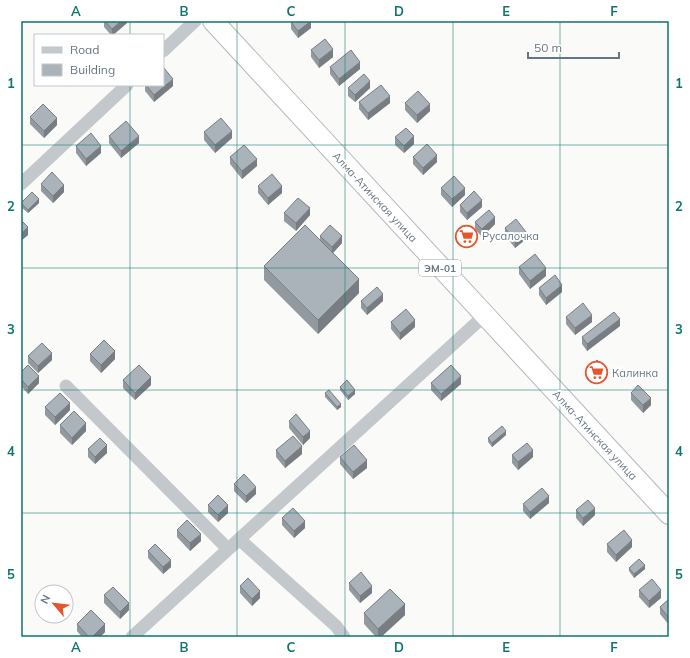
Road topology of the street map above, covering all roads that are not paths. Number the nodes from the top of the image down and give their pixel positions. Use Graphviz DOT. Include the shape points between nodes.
graph roads {
  1 [pos="195,21"];
  2 [pos="212,21"];
  3 [pos="164,50"];
  4 [pos="126,86"];
  5 [pos="21,184"];
  6 [pos="484,316"];
  7 [pos="66,386"];
  8 [pos="669,514"];
  9 [pos="239,539"];
  10 [pos="228,549"];
  11 [pos="132,637"];
  12 [pos="344,637"];
  1 -- 3 [label="street"];
  2 -- 6 [label="highway, Алма-Атинская улица / ЭМ-01"];
  4 -- 5 [label="street"];
  6 -- 8 [label="highway, Алма-Атинская улица / ЭМ-01"];
  6 -- 9 [label="street"];
  7 -- 10 [label="street"];
  9 -- 10 [label="street"];
  9 -- 12 [label="street" via="336,626"];
  10 -- 11 [label="street"];
}
